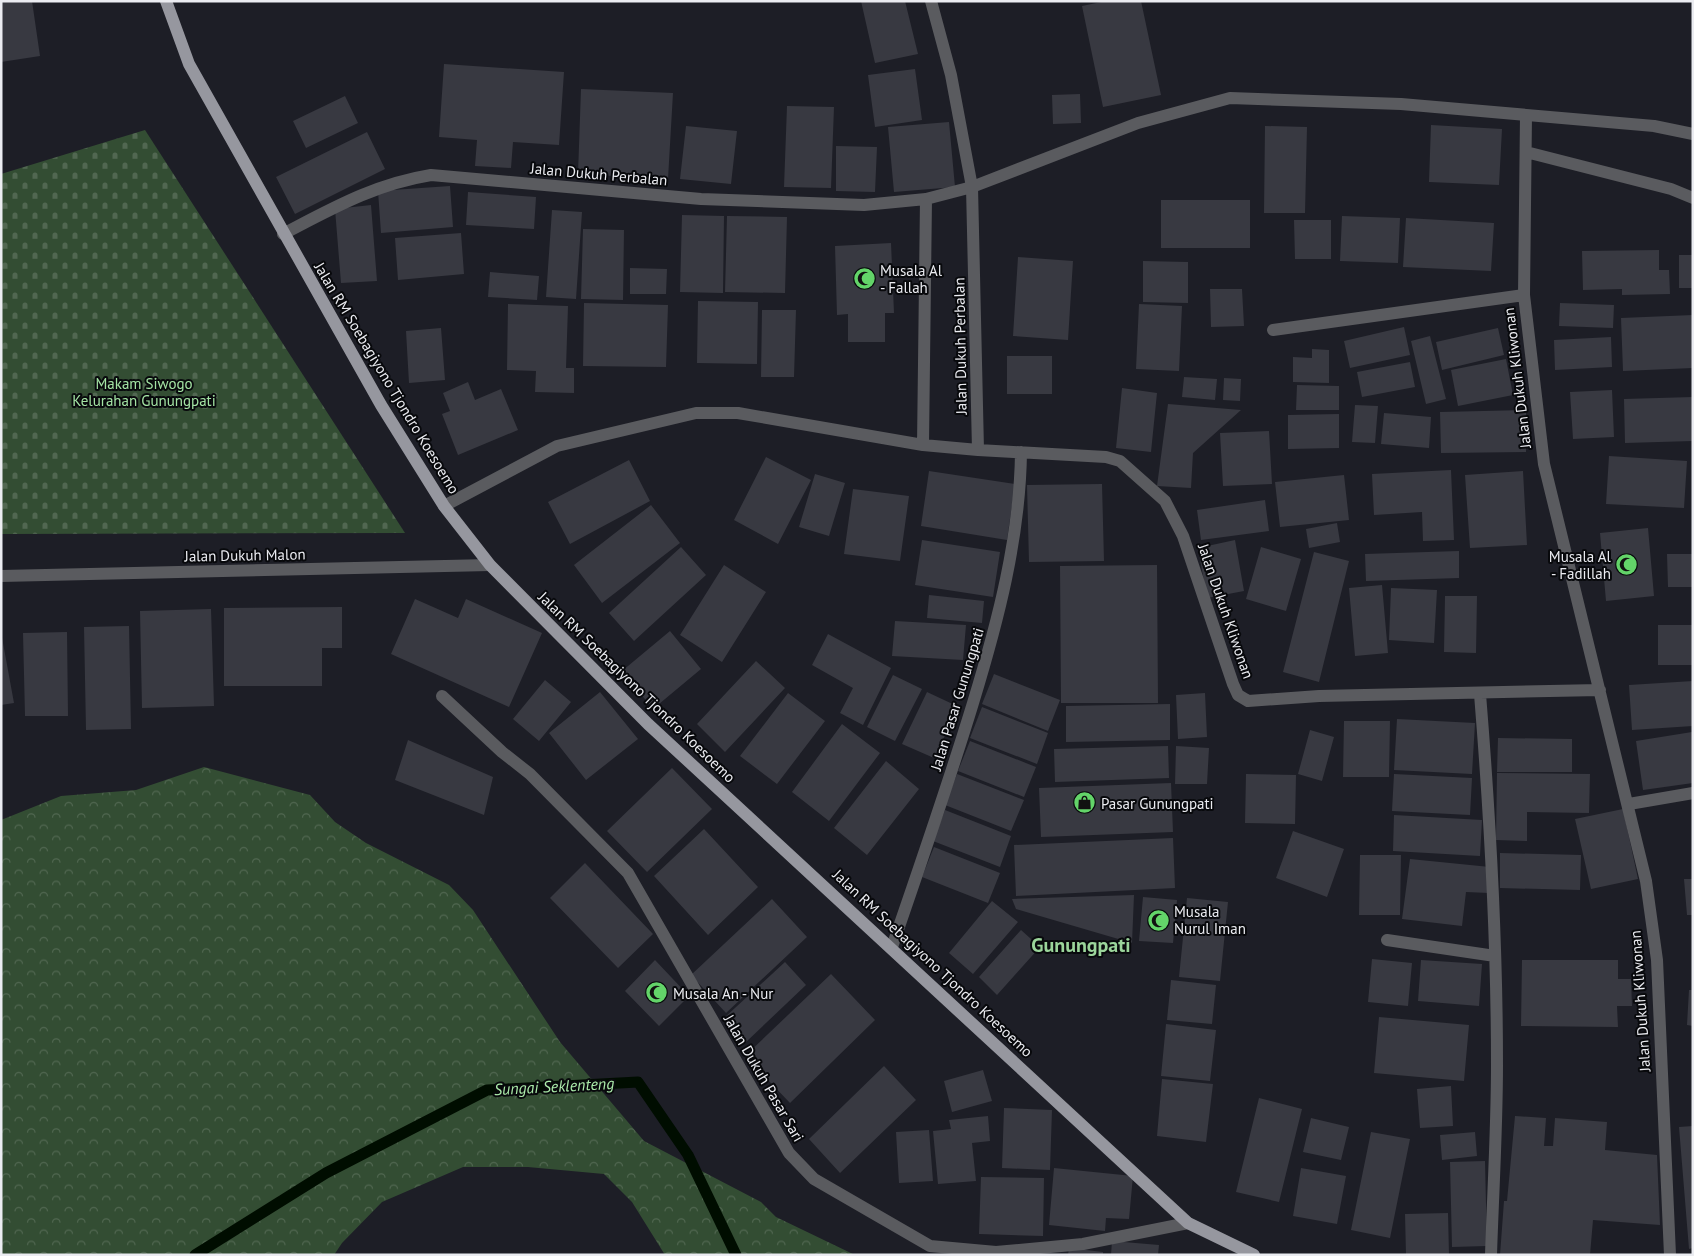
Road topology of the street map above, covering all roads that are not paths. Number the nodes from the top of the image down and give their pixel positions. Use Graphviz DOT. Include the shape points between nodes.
graph roads {
  1 [pos="166,1"];
  2 [pos="931,1"];
  3 [pos="1526,115"];
  4 [pos="1693,134"];
  5 [pos="1526,152"];
  6 [pos="972,187"];
  7 [pos="1693,198"];
  8 [pos="926,200"];
  9 [pos="283,234"];
  10 [pos="1524,296"];
  11 [pos="1273,330"];
  12 [pos="923,445"];
  13 [pos="978,450"];
  14 [pos="1021,452"];
  15 [pos="444,506"];
  16 [pos="490,565"];
  17 [pos="1,576"];
  18 [pos="1600,690"];
  19 [pos="1480,694"];
  20 [pos="442,696"];
  21 [pos="1693,793"];
  22 [pos="1629,804"];
  23 [pos="1387,940"];
  24 [pos="892,947"];
  25 [pos="1495,956"];
  26 [pos="1188,1223"];
  27 [pos="1254,1255"];
  28 [pos="1491,1255"];
  29 [pos="1670,1255"];
  1 -- 9 [label="main road, Jalan RM Soebagiyono Tjondro Koesoemo" via="189,64"];
  2 -- 6 [label="street, Jalan Dukuh Perbalan" via="951,75"];
  3 -- 4 [label="street" via="1654,126"];
  3 -- 5 [label="street, Jalan Dukuh Kliwonan"];
  3 -- 6 [label="street" via="1401,104 1230,98 1138,123"];
  5 -- 7 [label="street" via="1671,189"];
  5 -- 10 [label="street, Jalan Dukuh Kliwonan"];
  6 -- 8 [label="street, Jalan Dukuh Perbalan"];
  6 -- 13 [label="street, Jalan Dukuh Perbalan"];
  8 -- 9 [label="street, Jalan Dukuh Perbalan" via="864,205 701,199 431,174 400,180 350,199"];
  8 -- 12 [label="street"];
  9 -- 15 [label="main road, Jalan RM Soebagiyono Tjondro Koesoemo" via="381,405"];
  10 -- 11 [label="street"];
  10 -- 18 [label="street, Jalan Dukuh Kliwonan" via="1544,464"];
  12 -- 13 [label="street"];
  12 -- 15 [label="street" via="738,413 696,413 557,446"];
  13 -- 14 [label="street, Jalan Dukuh Kliwonan"];
  14 -- 19 [label="street, Jalan Dukuh Kliwonan" via="1106,457 1120,461 1165,501 1183,536 1233,684 1238,695 1248,701 1319,696"];
  14 -- 24 [label="street, Jalan Pasar Gunungpati" via="1014,534 998,619 945,796"];
  15 -- 16 [label="main road, Jalan RM Soebagiyono Tjondro Koesoemo"];
  16 -- 17 [label="street, Jalan Dukuh Malon"];
  16 -- 24 [label="main road, Jalan RM Soebagiyono Tjondro Koesoemo" via="648,724"];
  18 -- 19 [label="street, Jalan Dukuh Kliwonan"];
  18 -- 22 [label="street, Jalan Dukuh Kliwonan"];
  19 -- 25 [label="street" via="1492,839"];
  20 -- 26 [label="street, Jalan Dukuh Pasar Sari" via="530,774 628,873 789,1153 814,1179 930,1246 996,1252 1083,1244"];
  21 -- 22 [label="street"];
  22 -- 29 [label="street, Jalan Dukuh Kliwonan" via="1646,880 1657,960"];
  23 -- 25 [label="street"];
  24 -- 26 [label="main road, Jalan RM Soebagiyono Tjondro Koesoemo"];
  25 -- 28 [label="street" via="1497,1066"];
  26 -- 27 [label="main road, Jalan RM Soebagiyono Tjondro Koesoemo"];
}
